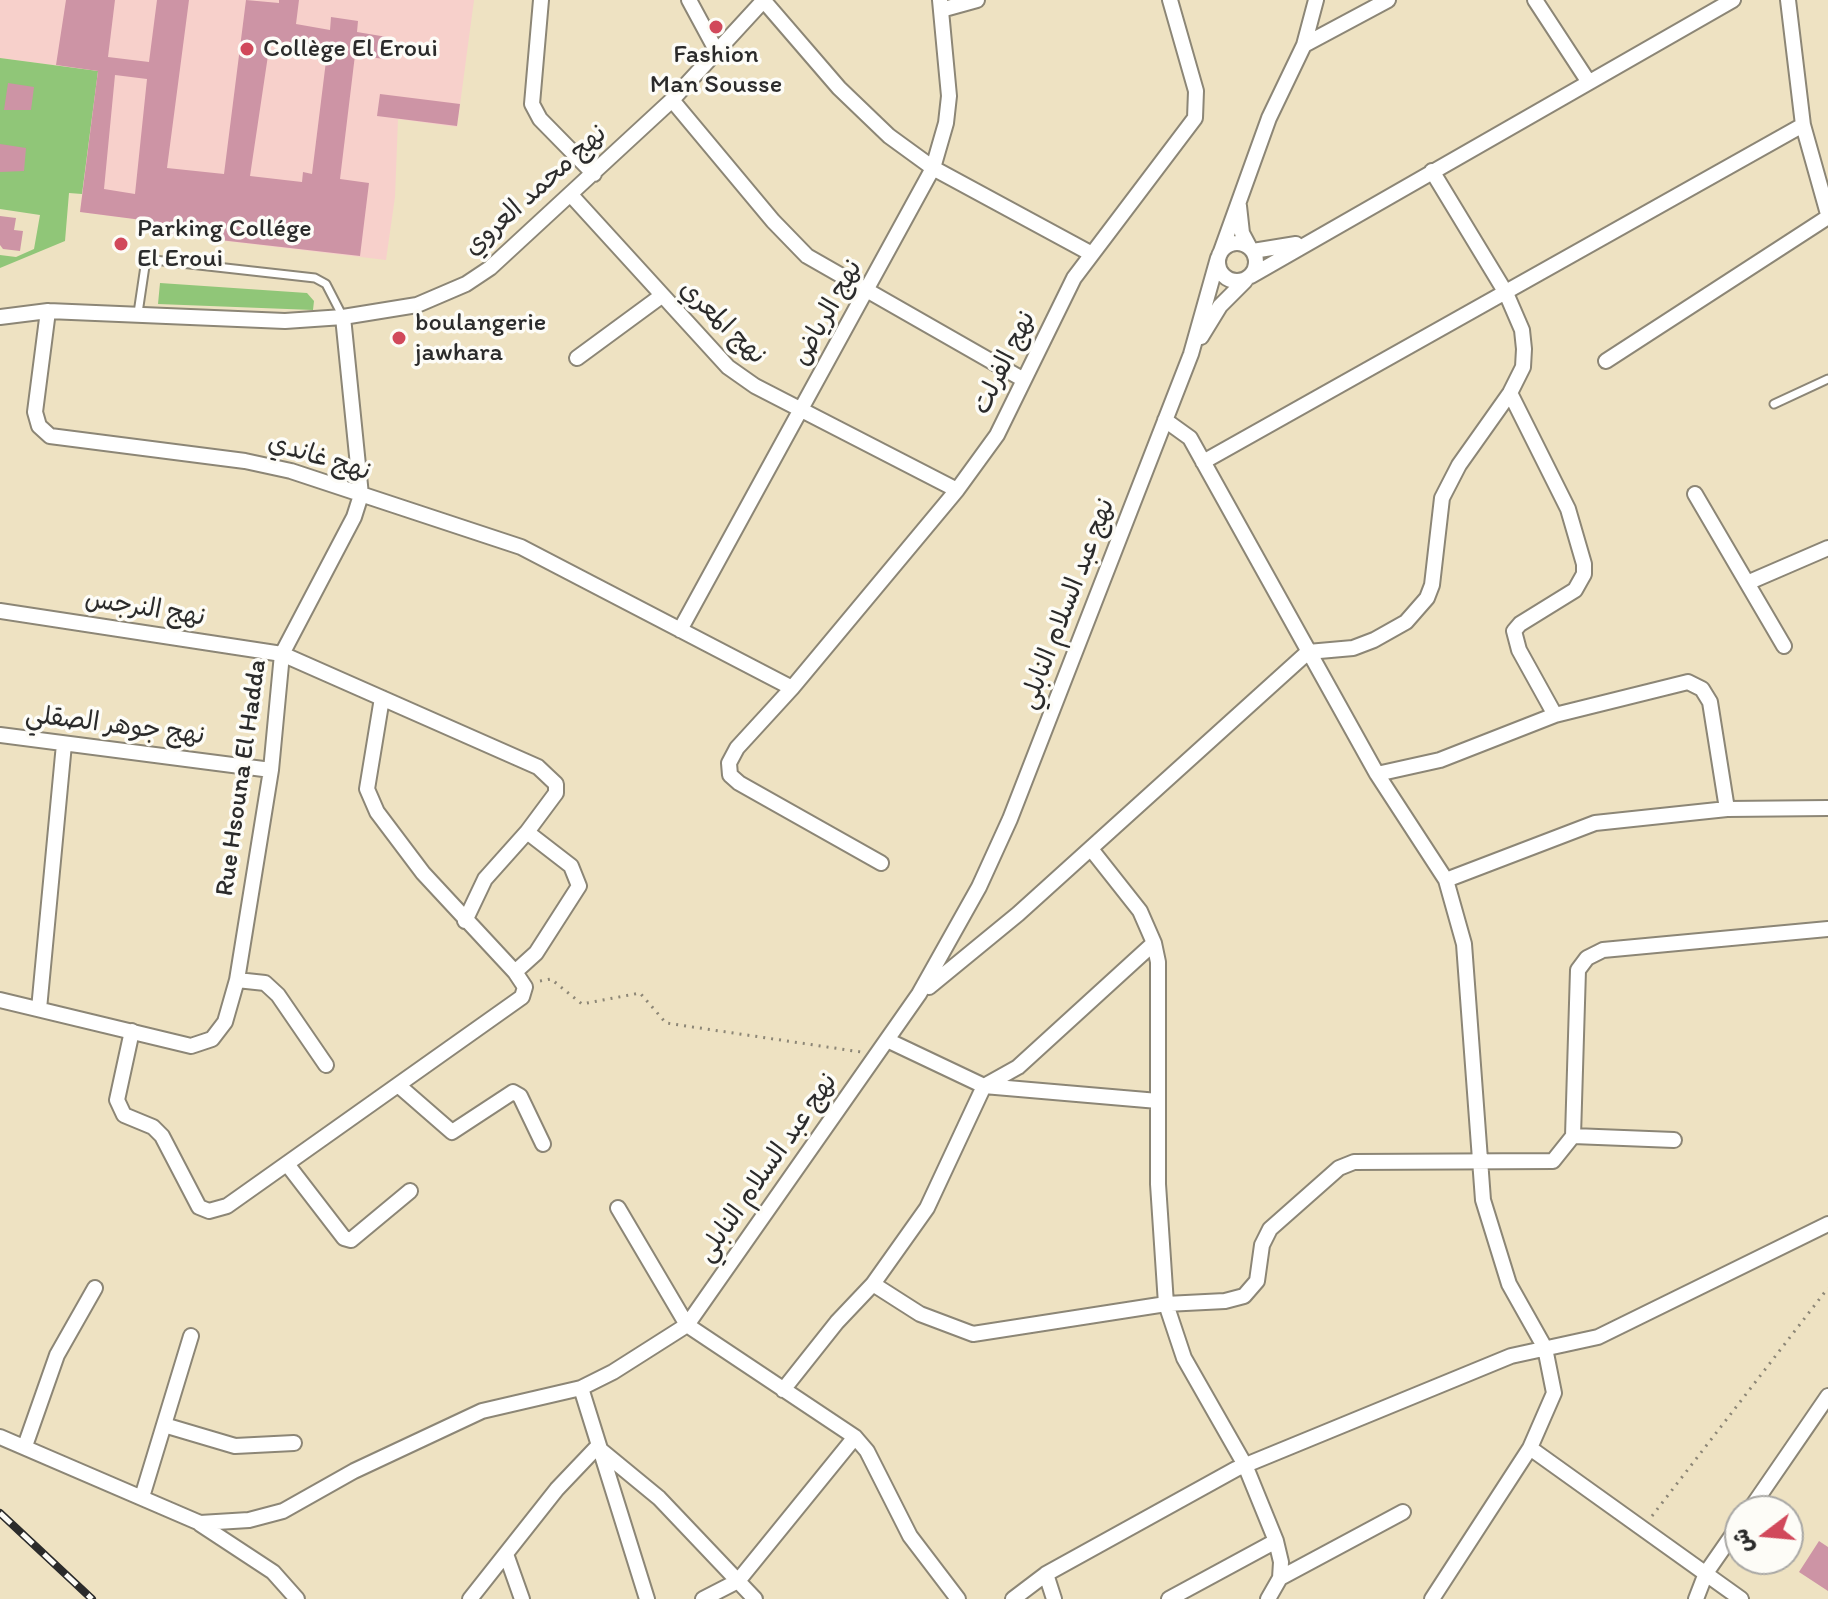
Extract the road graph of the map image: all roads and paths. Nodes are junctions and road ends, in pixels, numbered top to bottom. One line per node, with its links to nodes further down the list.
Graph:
1 (541, 0): 19 (street)
2 (689, 0): 13 (street)
3 (764, 0): 13 (street, نهج محمد العروي); 17 (street)
4 (977, 0): 11 (street)
5 (1170, 0): 25 (street, نهج الفرلت)
6 (1316, 0): 12 (street, نهج عبد السلام النابلي)
7 (1388, 0): 12 (street)
8 (1535, 0): 14 (street)
9 (1733, 0): 14 (street, نهج عبد السلام النابلي)
10 (1788, 0): 16 (street)
11 (940, 5): 17 (street, نهج الرياض)
12 (1304, 45): 21 (street, نهج عبد السلام النابلي)
13 (716, 50): 15 (street, نهج محمد العروي)
14 (1588, 81): 18 (street, نهج عبد السلام النابلي)
15 (672, 100): 19 (street, نهج محمد العروي); 29 (street)
16 (1803, 125): 22 (street); 28 (street)
17 (933, 168): 25 (street); 29 (street, نهج الرياض)
18 (1432, 171): 23 (street, نهج عبد السلام النابلي); 28 (street)
19 (594, 174): 20 (street, نهج محمد العروي)
20 (571, 195): 30 (street, نهج المعري); 33 (street, نهج محمد العروي)
21 (1239, 197): 24 (street, نهج عبد السلام النابلي); 26 (street, نهج عبد السلام النابلي)
22 (1828, 216): 37 (street)
23 (1312, 240): 24 (street); 27 (street, نهج عبد السلام النابلي)
24 (1251, 249): 26 (street); 27 (street)
25 (1090, 253): 39 (street, نهج الفرلت)
26 (1219, 256): 27 (street); 35 (street, نهج عبد السلام النابلي)
27 (1249, 278): 35 (street, نهج عبد السلام النابلي)
28 (1506, 293): 40 (street); 44 (street)
29 (867, 294): 39 (street); 42 (street, نهج الرياض)
30 (660, 297): 36 (street); 42 (street, نهج المعري)
31 (48, 311): 32 (street, نهج محمد العروي); 34 (street, نهج محمد العروي); 47 (street, نهج غاندي)
32 (138, 313): 33 (street, نهج محمد العروي); 33 (lane)
33 (343, 317): 47 (street, Rue Hsouna El Hadda)
34 (0, 320)
35 (1191, 354): 43 (street, نهج عبد السلام النابلي)
36 (577, 358)
37 (1606, 361)
38 (1828, 379): 41 (lane)
39 (1024, 380): 45 (street, نهج الفرلت)
40 (1510, 393): 53 (street); 57 (street)
41 (1774, 404)
42 (802, 409): 45 (street, نهج المعري); 51 (street, نهج الرياض)
43 (1165, 420): 44 (street); 74 (street, نهج عبد السلام النابلي)
44 (1203, 462): 53 (street)
45 (957, 490): 55 (street, نهج الفرلت)
46 (1695, 494): 49 (street)
47 (361, 495): 51 (street, نهج غاندي); 54 (street, Rue Hsouna El Hadda)
48 (1828, 548): 49 (street)
49 (1747, 583): 52 (street)
50 (0, 611): 54 (street, نهج النرجس)
51 (680, 630): 55 (street, نهج غاندي)
52 (1784, 646)
53 (1308, 652): 61 (street); 65 (street)
54 (282, 654): 56 (street, نهج النرجس); 60 (street, Rue Hsouna El Hadda)
55 (792, 688): 66 (street, نهج الفرلت)
56 (382, 698): 64 (street, نهج النرجس); 68 (street)
57 (1555, 715): 61 (street); 63 (street)
58 (0, 735): 59 (street, نهج جوهر الصقلي)
59 (64, 744): 60 (street, نهج جوهر الصقلي); 76 (street)
60 (271, 770): 72 (street, Rue Hsouna El Hadda)
61 (1377, 774): 67 (street)
62 (1828, 808): 63 (street)
63 (1727, 809): 67 (street)
64 (527, 832): 68 (street); 71 (street)
65 (1091, 849): 70 (street); 74 (street)
66 (881, 863)
67 (1446, 880): 87 (street)
68 (465, 921): 71 (street)
69 (1828, 929): 84 (street)
70 (1154, 943): 82 (street); 83 (street)
71 (515, 972): 73 (street)
72 (237, 980): 77 (street, Rue Hsouna El Hadda); 80 (street)
73 (525, 987): 79 (path); 81 (street)
74 (919, 994): 78 (street, نهج عبد السلام النابلي)
75 (0, 1000): 76 (street, Rue Hsouna El Hadda)
76 (39, 1009): 77 (street, Rue Hsouna El Hadda)
77 (132, 1031): 88 (street)
78 (887, 1040): 79 (street, نهج عبد السلام النابلي); 82 (street)
79 (877, 1055): 96 (street, نهج عبد السلام النابلي)
80 (326, 1065)
81 (398, 1085): 86 (street); 88 (street)
82 (984, 1086): 83 (street); 92 (street)
83 (1158, 1101): 95 (street)
84 (1573, 1136): 85 (street); 87 (street)
85 (1674, 1140)
86 (543, 1144)
87 (1480, 1160): 95 (street); 98 (street)
88 (287, 1164): 89 (street)
89 (410, 1191)
90 (618, 1208): 96 (street)
91 (1825, 1230): 98 (street)
92 (873, 1284): 95 (street); 100 (street)
93 (95, 1288): 106 (street)
94 (1828, 1288): 114 (path)
95 (1166, 1304): 109 (street)
96 (687, 1325): 99 (street, نهج عبد السلام النابلي); 100 (street)
97 (191, 1336): 102 (street)
98 (1545, 1348): 108 (street); 109 (street)
99 (581, 1388): 107 (street); 113 (street, نهج عبد السلام النابلي)
100 (783, 1390): 104 (street)
101 (1828, 1396): 110 (street)
102 (164, 1425): 105 (street); 111 (street)
103 (0, 1437): 106 (street, نهج عبد السلام النابلي)
104 (855, 1437): 121 (street); 128 (street)
105 (294, 1443)
106 (25, 1446): 111 (street, نهج عبد السلام النابلي)
107 (597, 1447): 117 (street); 121 (street); 125 (street)
108 (1530, 1448): 114 (street); 133 (street)
109 (1245, 1465): 115 (street); 119 (street)
110 (1760, 1495)
111 (142, 1497): 113 (street, نهج عبد السلام النابلي)
112 (1403, 1512): 120 (street)
113 (200, 1523): 122 (street)
114 (1643, 1529): 118 (street)
115 (1276, 1541): 120 (street); 131 (street)
116 (1724, 1547): 118 (street)
117 (506, 1554): 123 (street); 124 (street)
118 (1706, 1573): 134 (street); 135 (street)
119 (1046, 1574): 129 (street); 130 (street)
120 (1280, 1578): 132 (street)
121 (738, 1581): 126 (street); 127 (street)
122 (297, 1599)
123 (470, 1599)
124 (522, 1599)
125 (647, 1599)
126 (703, 1599)
127 (755, 1599)
128 (958, 1599)
129 (1013, 1599)
130 (1054, 1599)
131 (1169, 1599)
132 (1268, 1599)
133 (1432, 1599)
134 (1696, 1599)
135 (1741, 1599)

